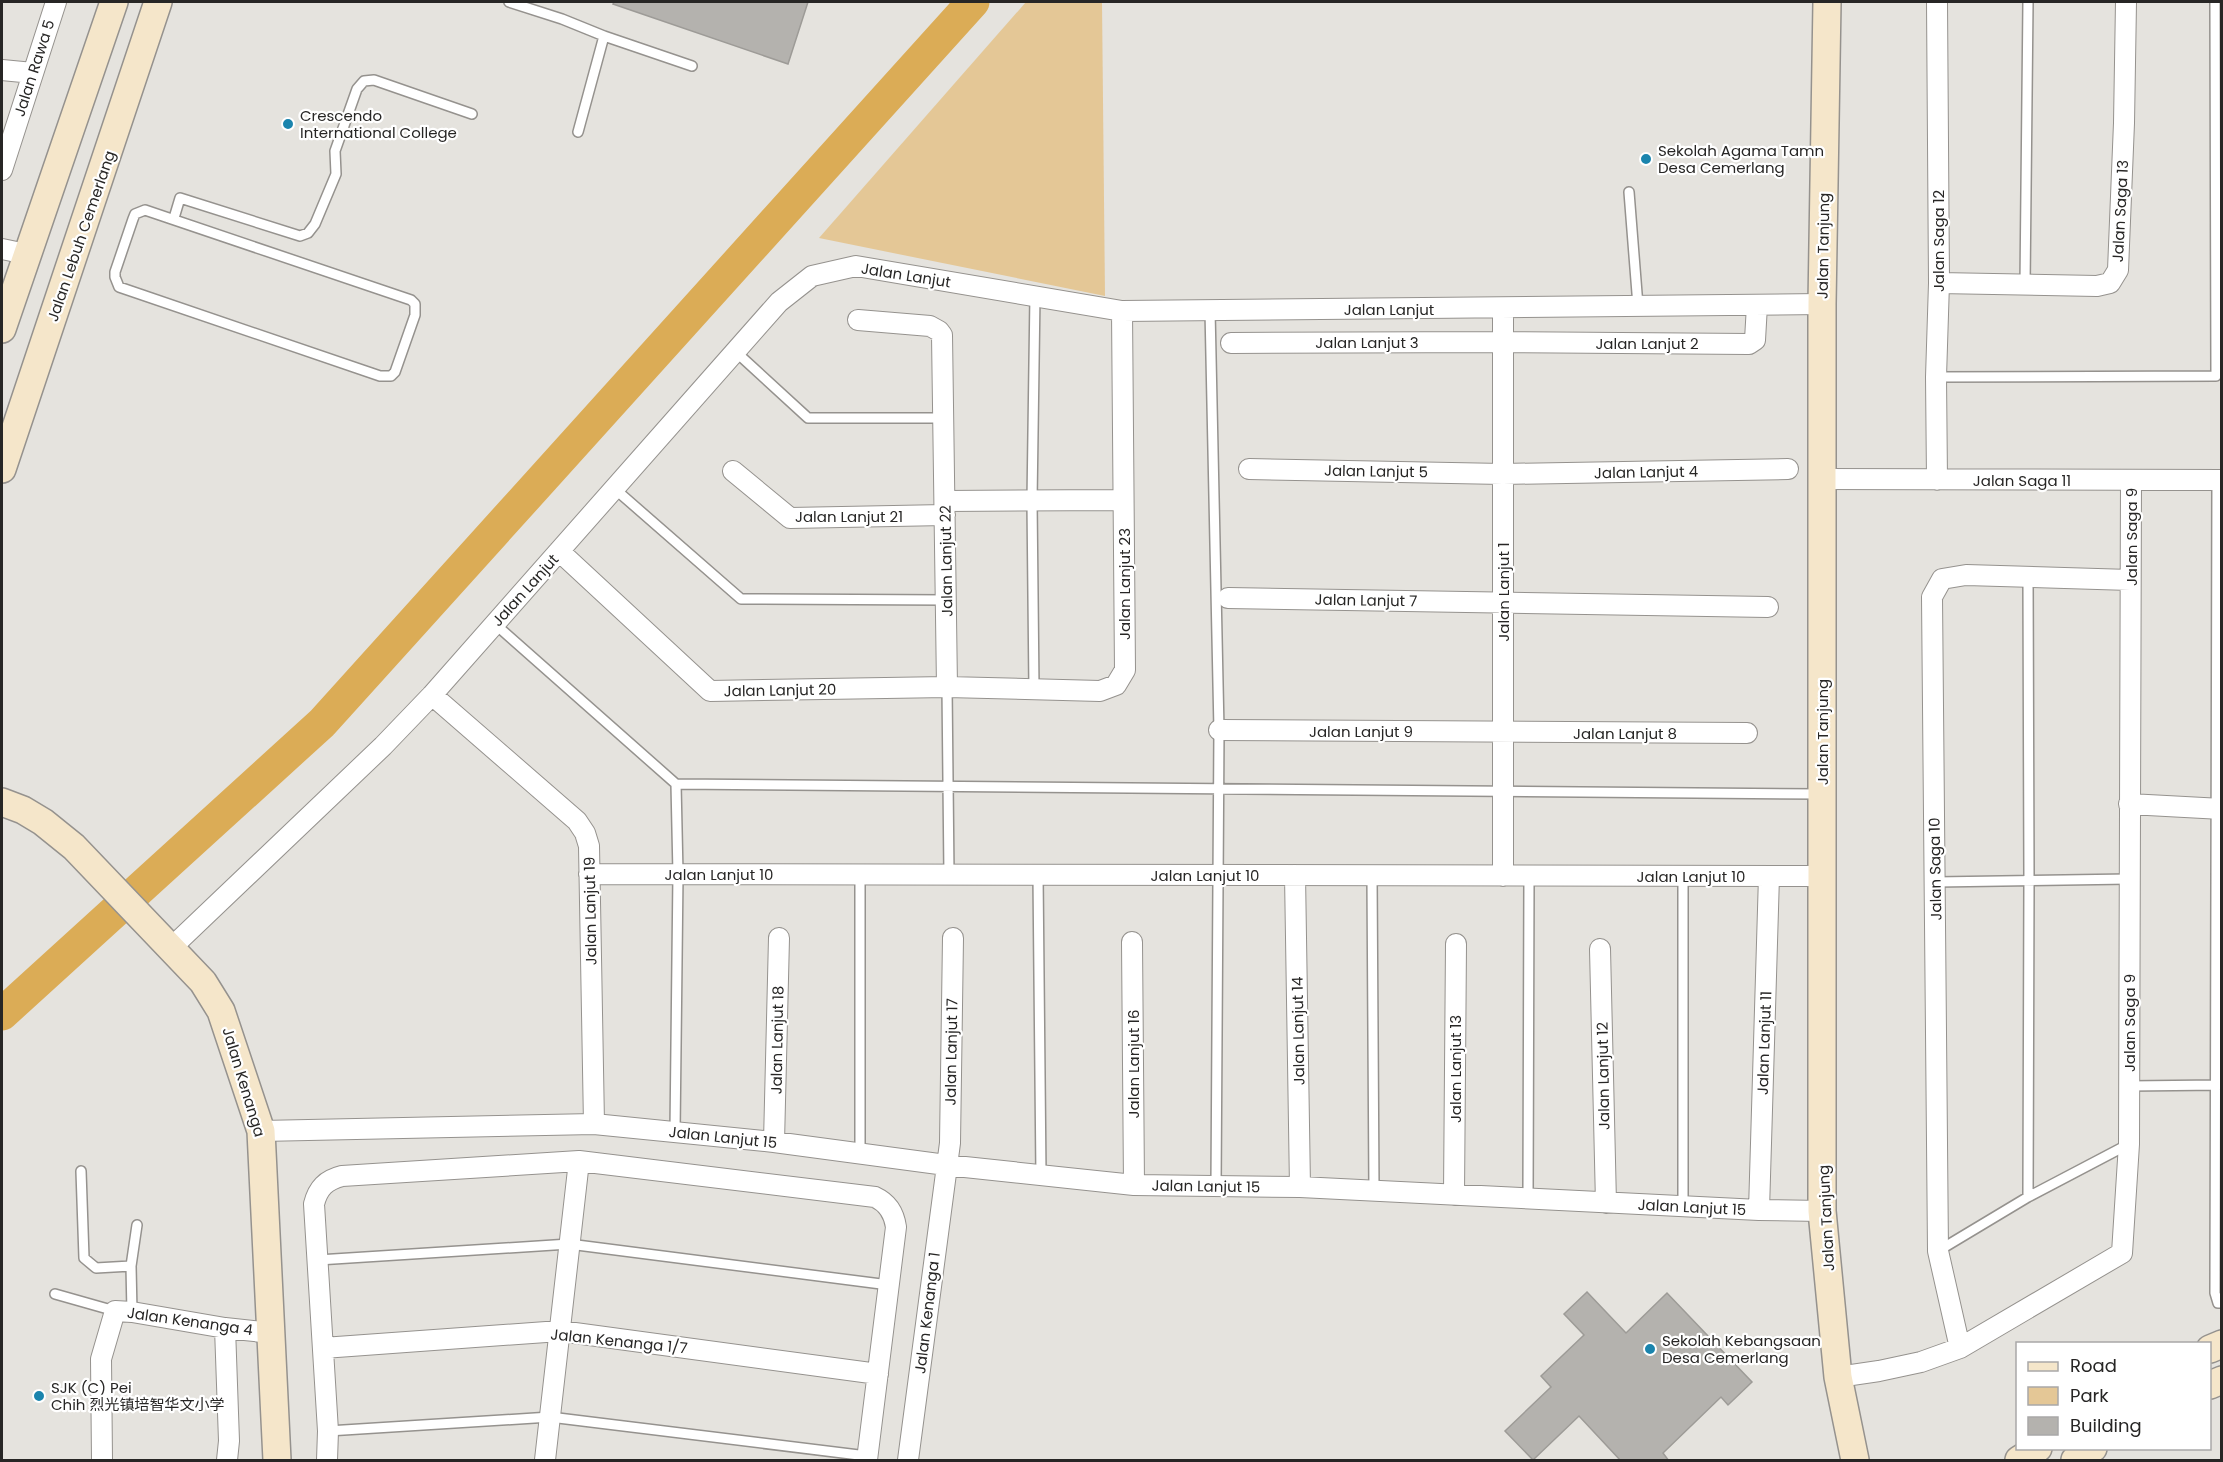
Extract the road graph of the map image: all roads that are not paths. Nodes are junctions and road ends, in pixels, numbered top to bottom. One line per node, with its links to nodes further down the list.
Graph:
1 (56, 2): 13 (street, Jalan Rawa 5)
2 (114, 2): 19 (street)
3 (158, 2): 36 (street, Jalan Lebuh Cemerlang)
4 (509, 2): 10 (lane)
5 (1827, 2): 23 (street, Jalan Tanjung)
6 (1937, 2): 20 (street, Jalan Saga 12)
7 (2028, 2): 21 (lane)
8 (2126, 2): 21 (street, Jalan Saga 13)
9 (2215, 2): 34 (lane)
10 (604, 36): 11 (lane); 15 (lane)
11 (692, 66)
12 (2, 70): 13 (street)
13 (33, 73): 16 (street, Jalan Rawa 5)
14 (472, 114): 18 (lane)
15 (578, 132)
16 (3, 162)
17 (1629, 192): 25 (lane)
18 (174, 218): 18 (lane)
19 (14, 251): 30 (street)
20 (1939, 283): 21 (street, Jalan Saga 13); 34 (street, Jalan Saga 12)
21 (2025, 285)
22 (1035, 296): 27 (street, Jalan Lanjut); 33 (street, Jalan Lanjut); 47 (lane)
23 (1822, 304): 24 (street, Jalan Lanjut); 41 (street, Jalan Tanjung)
24 (1757, 305): 25 (street, Jalan Lanjut); 31 (street, Jalan Lanjut 2)
25 (1638, 306): 26 (street, Jalan Lanjut)
26 (1503, 308): 28 (street, Jalan Lanjut); 31 (street, Jalan Lanjut 1)
27 (1122, 310): 28 (street, Jalan Lanjut); 46 (street, Jalan Lanjut 23)
28 (1210, 310): 61 (lane)
29 (858, 320): 35 (street, Jalan Lanjut 22)
30 (2, 329)
31 (1503, 342): 32 (street, Jalan Lanjut 3); 40 (street, Jalan Lanjut 1)
32 (1231, 343)
33 (736, 352): 35 (lane); 45 (street, Jalan Lanjut)
34 (1936, 377): 42 (street, Jalan Saga 12)
35 (944, 418): 48 (street, Jalan Lanjut 22)
36 (2, 469)
37 (1249, 469): 40 (street, Jalan Lanjut 5)
38 (1788, 469): 40 (street, Jalan Lanjut 4)
39 (732, 471): 48 (street, Jalan Lanjut 21)
40 (1503, 474): 54 (street, Jalan Lanjut 1)
41 (1823, 479): 42 (street, Jalan Saga 11); 68 (street, Jalan Tanjung)
42 (1937, 480): 43 (street, Jalan Saga 11)
43 (2131, 480): 44 (street, Jalan Saga 11); 51 (street, Jalan Saga 9)
44 (2219, 480): 60 (lane)
45 (615, 489): 49 (street, Jalan Lanjut); 53 (lane)
46 (1124, 500): 47 (street, Jalan Lanjut 21); 58 (street, Jalan Lanjut 23)
47 (1032, 501): 48 (street, Jalan Lanjut 21); 58 (lane)
48 (945, 508): 53 (street, Jalan Lanjut 22)
49 (560, 551): 56 (street, Jalan Lanjut); 57 (street, Jalan Lanjut 20)
50 (2028, 577): 51 (street, Jalan Saga 10); 86 (lane); 87 (street, Jalan Saga 10)
51 (2130, 580): 70 (street, Jalan Saga 9)
52 (1228, 598): 54 (street, Jalan Lanjut 7)
53 (946, 600): 57 (street, Jalan Lanjut 22)
54 (1503, 602): 55 (street); 62 (street, Jalan Lanjut 1)
55 (1768, 607)
56 (495, 624): 59 (street, Jalan Lanjut); 64 (lane)
57 (947, 687): 58 (street, Jalan Lanjut 23); 65 (lane, Jalan Lanjut 22)
58 (1034, 689)
59 (432, 695): 72 (street, Jalan Lanjut 19); 92 (street, Jalan Lanjut)
60 (2219, 702): 71 (lane)
61 (1219, 730): 62 (street, Jalan Lanjut 9); 66 (lane)
62 (1503, 732): 63 (street, Jalan Lanjut 8); 67 (street, Jalan Lanjut 1)
63 (1747, 733)
64 (676, 784): 65 (lane); 73 (lane)
65 (948, 786): 66 (lane); 75 (lane, Jalan Lanjut 22)
66 (1218, 788): 67 (lane); 77 (lane)
67 (1503, 791): 68 (lane); 80 (street, Jalan Lanjut 1)
68 (1821, 794): 84 (street, Jalan Tanjung)
69 (2, 802): 92 (street, Jalan Kenanga)
70 (2129, 804): 71 (street); 85 (street, Jalan Saga 9)
71 (2219, 808): 94 (lane)
72 (589, 874): 73 (street, Jalan Lanjut 10); 96 (street, Jalan Lanjut 19)
73 (678, 874): 74 (street, Jalan Lanjut 10); 98 (lane)
74 (860, 875): 75 (street, Jalan Lanjut 10); 101 (lane)
75 (949, 875): 76 (street, Jalan Lanjut 10)
76 (1038, 875): 77 (street, Jalan Lanjut 10); 105 (lane)
77 (1217, 875): 78 (street, Jalan Lanjut 10); 107 (lane)
78 (1295, 875): 79 (street, Jalan Lanjut 10); 108 (street, Jalan Lanjut 14)
79 (1372, 876): 80 (street, Jalan Lanjut 10); 109 (lane)
80 (1503, 876): 81 (street, Jalan Lanjut 10)
81 (1529, 876): 82 (street, Jalan Lanjut 10); 112 (lane)
82 (1683, 876): 83 (street, Jalan Lanjut 10); 114 (lane)
83 (1769, 876): 84 (street, Jalan Lanjut 10); 115 (street, Jalan Lanjut 11)
84 (1822, 876): 116 (street, Jalan Tanjung)
85 (2129, 879): 86 (lane); 95 (street, Jalan Saga 9)
86 (2030, 880): 87 (lane); 111 (lane)
87 (1936, 882): 119 (street, Jalan Saga 10)
88 (779, 938): 99 (street, Jalan Lanjut 18)
89 (953, 938): 103 (street, Jalan Lanjut 17)
90 (1132, 942): 106 (street, Jalan Lanjut 16)
91 (1456, 944): 110 (street, Jalan Lanjut 13)
92 (170, 949): 97 (street, Jalan Kenanga)
93 (1600, 949): 113 (street, Jalan Lanjut 12)
94 (2219, 1085): 95 (lane); 124 (lane)
95 (2129, 1086): 100 (street, Jalan Saga 9)
96 (594, 1124): 97 (street, Jalan Lanjut 15); 98 (street, Jalan Lanjut 15)
97 (261, 1131): 128 (street, Jalan Kenanga)
98 (675, 1132): 99 (street, Jalan Lanjut 15)
99 (774, 1142): 101 (street, Jalan Lanjut 15)
100 (2129, 1144): 111 (lane); 130 (street, Jalan Saga 9)
101 (860, 1154): 103 (street, Jalan Lanjut 15)
102 (579, 1161): 118 (street); 120 (street); 122 (street)
103 (946, 1165): 105 (street, Jalan Lanjut 15); 143 (street, Jalan Kenanga 1)
104 (81, 1171): 121 (lane)
105 (1041, 1176): 106 (street, Jalan Lanjut 15)
106 (1134, 1185): 107 (street, Jalan Lanjut 15)
107 (1216, 1186): 108 (street, Jalan Lanjut 15)
108 (1300, 1187): 109 (street, Jalan Lanjut 15)
109 (1374, 1191): 110 (street, Jalan Lanjut 15)
110 (1454, 1195): 112 (street, Jalan Lanjut 15)
111 (2028, 1197): 119 (lane)
112 (1528, 1199): 113 (street, Jalan Lanjut 15)
113 (1605, 1203): 114 (street, Jalan Lanjut 15)
114 (1683, 1207): 115 (street, Jalan Lanjut 15)
115 (1759, 1210): 116 (street, Jalan Lanjut 15)
116 (1822, 1211): 132 (street, Jalan Tanjung)
117 (137, 1225): 121 (lane)
118 (569, 1244): 120 (lane); 122 (lane); 127 (street)
119 (1938, 1251): 130 (street, Jalan Saga 10)
120 (318, 1260): 129 (street)
121 (131, 1266): 125 (lane)
122 (889, 1285): 131 (street)
123 (55, 1294): 125 (lane)
124 (2222, 1303)
125 (123, 1311): 126 (street, Jalan Kenanga 4); 138 (street, Jalan Kenanga 4)
126 (225, 1328): 128 (street, Jalan Kenanga 4); 139 (street)
127 (560, 1331): 129 (street, Jalan Kenanga 1/7); 131 (street, Jalan Kenanga 1/7); 133 (street)
128 (272, 1333): 140 (street, Jalan Kenanga)
129 (323, 1348): 134 (street)
130 (1960, 1348): 132 (street, Jalan Saga 9)
131 (878, 1374): 137 (street)
132 (1838, 1377): 144 (street, Jalan Tanjung)
133 (550, 1417): 134 (lane); 137 (lane); 142 (street)
134 (328, 1431): 141 (street)
135 (2036, 1450): 145 (street)
136 (2091, 1450): 146 (street)
137 (867, 1458)
138 (102, 1461)
139 (227, 1461)
140 (277, 1461)
141 (327, 1461)
142 (545, 1461)
143 (908, 1461)
144 (1855, 1461)
145 (2019, 1461)
146 (2074, 1461)

